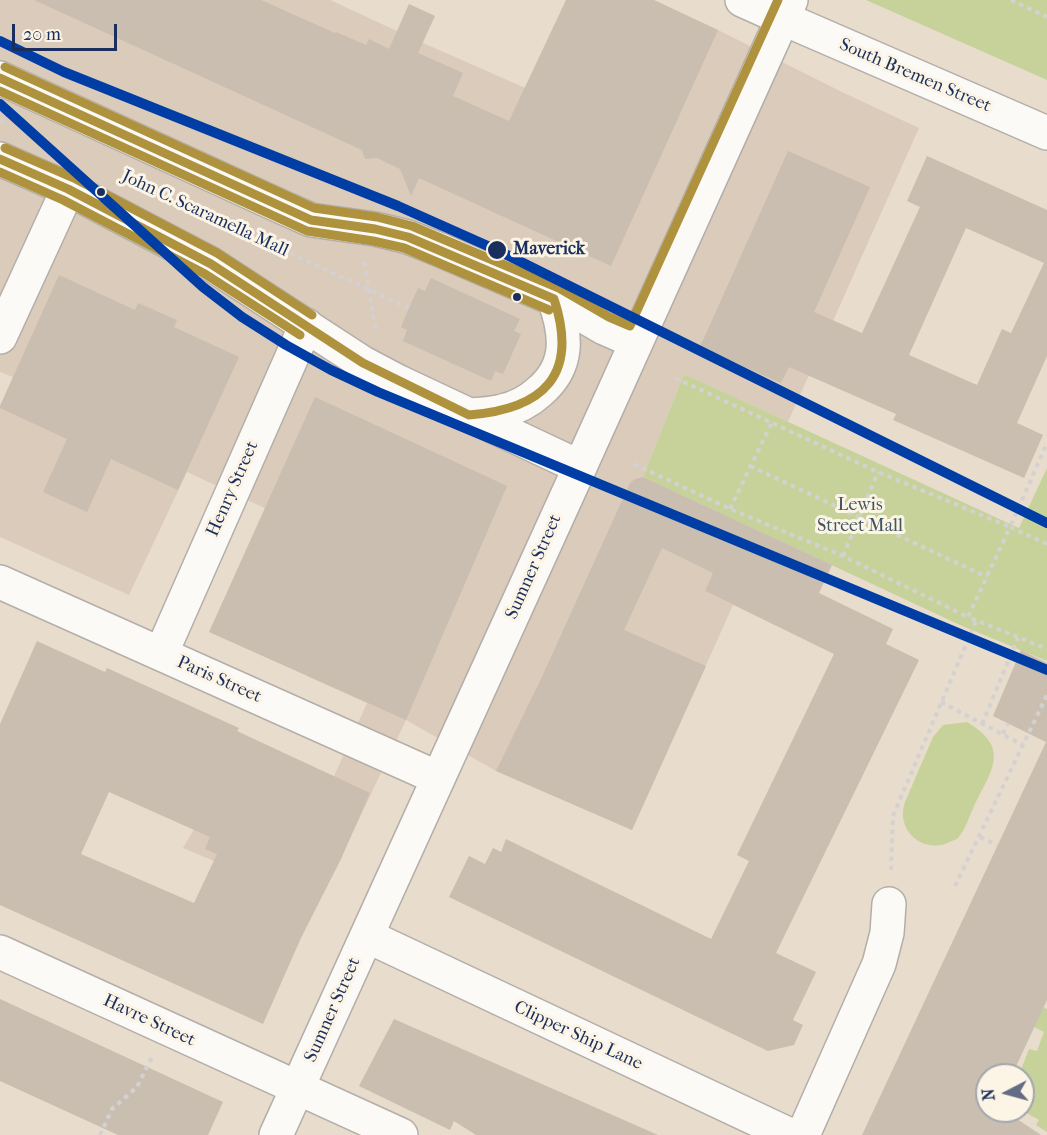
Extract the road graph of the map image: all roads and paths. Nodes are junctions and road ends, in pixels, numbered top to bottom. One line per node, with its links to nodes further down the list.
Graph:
1 (742, 0): 3 (street, South Bremen Street)
2 (1011, 0): 4 (path)
3 (787, 9): 8 (street, South Bremen Street); 19 (street, Sumner Street)
4 (1047, 16)
5 (0, 78): 14 (street)
6 (0, 120): 7 (path)
7 (11, 125)
8 (1047, 133)
9 (0, 159): 11 (street)
10 (140, 185): 13 (path, John C. Scaramella Mall)
11 (68, 189): 16 (street); 18 (street)
12 (364, 260): 13 (path)
13 (369, 289): 15 (path, John C. Scaramella Mall); 17 (path)
14 (554, 299): 19 (street); 21 (street)
15 (409, 308)
16 (306, 325): 21 (street); 39 (street, Henry Street)
17 (376, 332)
18 (0, 337)
19 (636, 342): 25 (street, Sumner Street)
20 (675, 378): 22 (path)
21 (469, 415): 25 (street)
22 (772, 422): 26 (path); 27 (path)
23 (1047, 443): 30 (path)
24 (634, 464): 28 (path)
25 (579, 466): 48 (street, Sumner Street)
26 (750, 466): 28 (path); 29 (path)
27 (878, 472): 29 (path); 30 (path)
28 (730, 509): 32 (path)
29 (860, 517): 32 (path); 33 (path)
30 (1010, 527): 31 (path); 33 (path)
31 (1047, 543)
32 (843, 556): 35 (path)
33 (987, 577): 35 (path)
34 (0, 582): 39 (street, Paris Street)
35 (968, 617): 36 (path)
36 (976, 621): 37 (path); 43 (path)
37 (1018, 638): 38 (path); 41 (path)
38 (1047, 649)
39 (161, 654): 48 (street, Paris Street)
40 (1047, 695): 47 (path)
41 (993, 696): 42 (path); 44 (path)
42 (1000, 700)
43 (941, 702): 44 (path); 52 (path)
44 (982, 724): 46 (path)
45 (1008, 724): 46 (path)
46 (1004, 734): 47 (path)
47 (1023, 745): 49 (path)
48 (438, 778): 53 (street, Sumner Street)
49 (980, 837): 50 (path); 51 (path)
50 (998, 845)
51 (955, 886)
52 (889, 904): 61 (street)
53 (366, 936): 56 (street, Sumner Street); 60 (street, Clipper Ship Lane)
54 (0, 952): 56 (street, Havre Street)
55 (153, 1055): 57 (path)
56 (297, 1089): 58 (street, Sumner Street); 59 (street, Havre Street)
57 (100, 1135)
58 (276, 1135)
59 (401, 1135)
60 (790, 1135)
61 (803, 1135)

